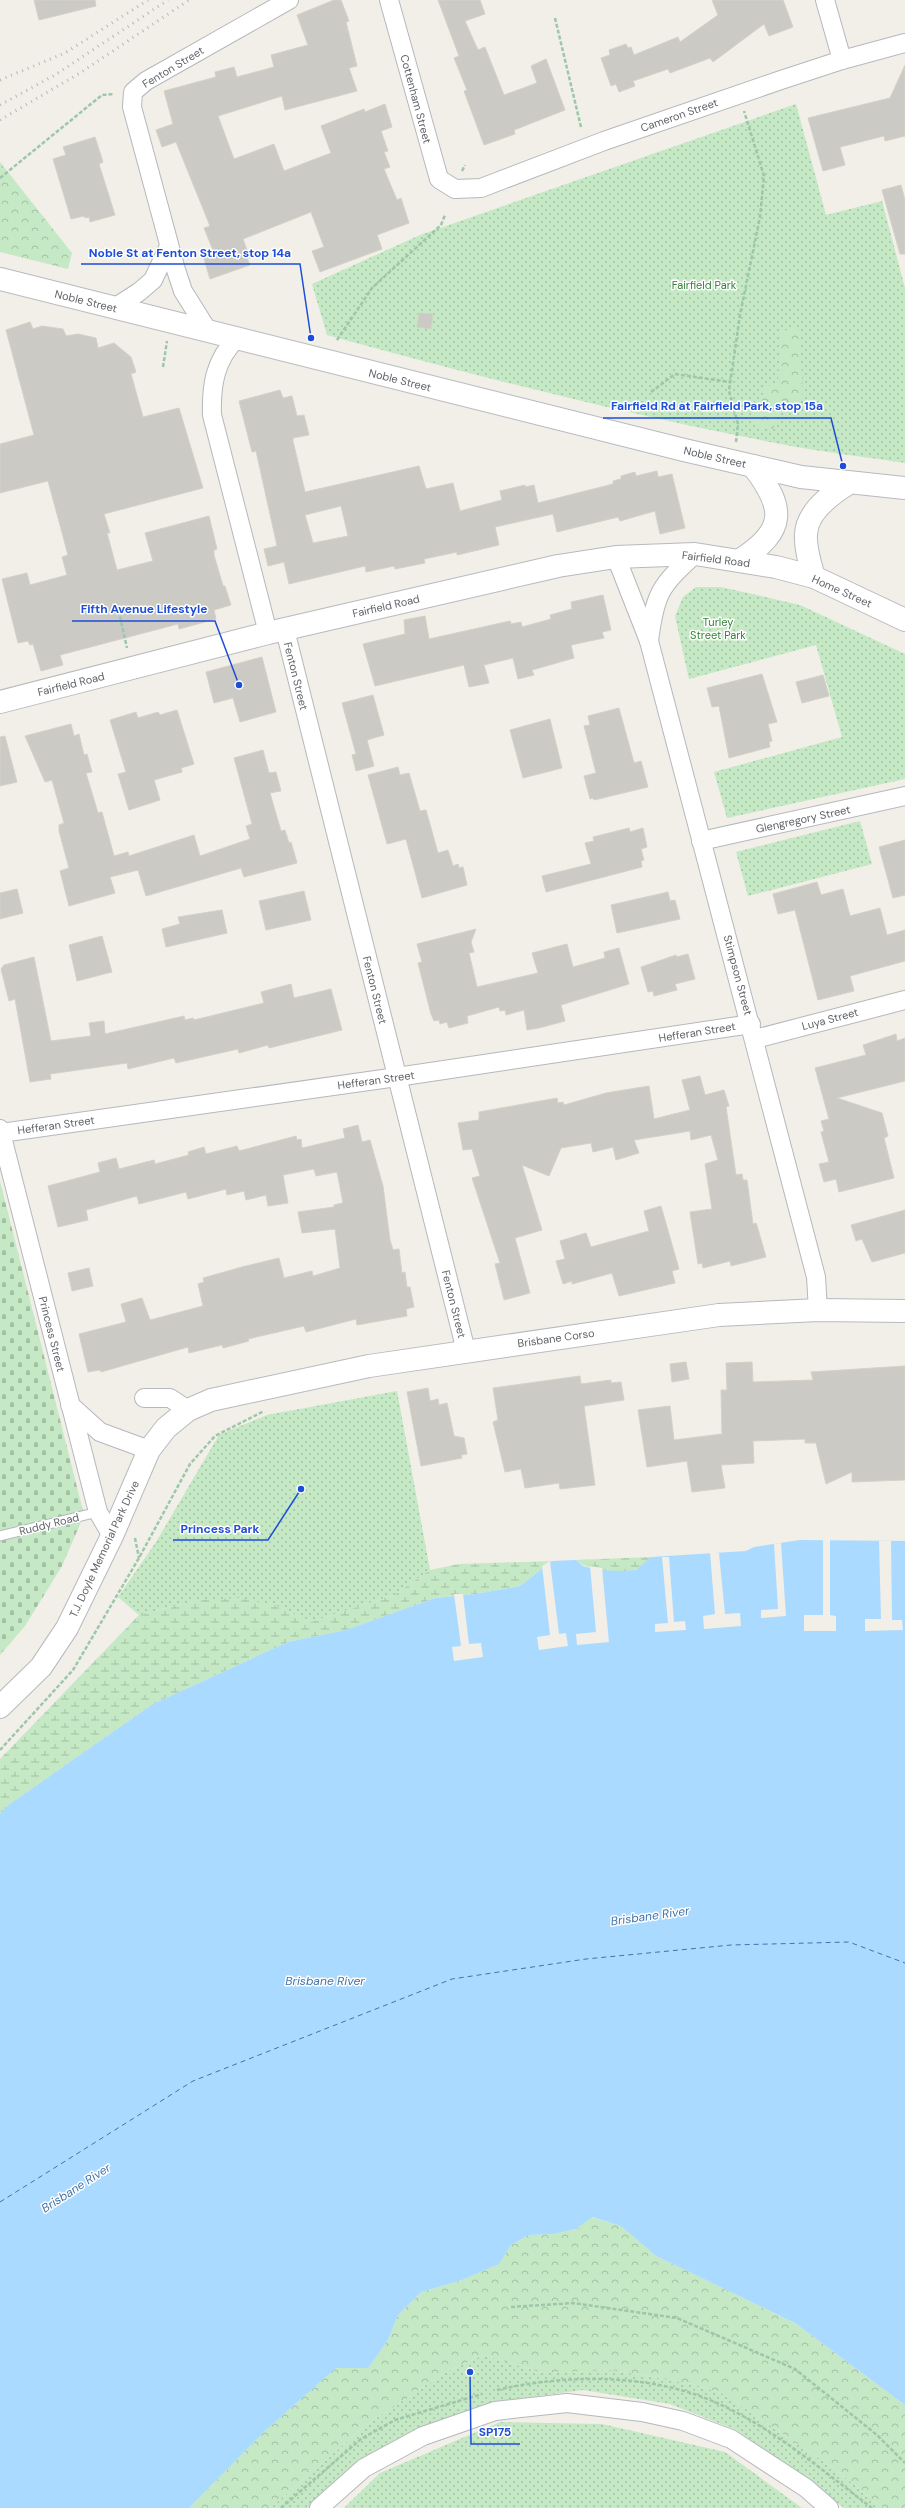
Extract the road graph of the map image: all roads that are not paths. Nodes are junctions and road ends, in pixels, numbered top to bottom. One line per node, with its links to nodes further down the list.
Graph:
1 (289, 0): 7 (street, Fenton Street)
2 (389, 0): 6 (street, Cottenham Street)
3 (825, 0): 5 (street)
4 (905, 43): 5 (street, Cameron Street)
5 (842, 60): 6 (street, Cameron Street)
6 (455, 189)
7 (169, 246): 9 (street); 10 (street, Fenton Street)
8 (0, 279): 9 (main road, Noble Street)
9 (114, 308): 10 (main road, Noble Street)
10 (208, 331): 11 (main road, Noble Street)
11 (237, 338): 12 (main road, Noble Street); 21 (street, Fenton Street)
12 (753, 466): 13 (main road, Noble Street); 17 (main road)
13 (849, 483): 14 (main road); 19 (main road)
14 (905, 488)
15 (695, 554): 16 (main road, Fairfield Road); 17 (main road, Fairfield Road); 22 (street, Stimpson Street)
16 (616, 556): 21 (main road, Fairfield Road); 22 (street, Stimpson Street)
17 (740, 560): 18 (main road, Fairfield Road)
18 (776, 567): 19 (main road, Home Street)
19 (814, 577): 20 (main road, Home Street)
20 (905, 620)
21 (276, 631): 23 (main road, Fairfield Road); 28 (street, Fenton Street)
22 (649, 642): 25 (street, Stimpson Street)
23 (0, 702)
24 (905, 796): 25 (street, Glengregory Street)
25 (702, 841): 27 (street, Stimpson Street)
26 (905, 1000): 27 (street, Luya Street)
27 (753, 1031): 28 (street, Hefferan Street); 30 (street, Stimpson Street)
28 (397, 1077): 29 (street, Hefferan Street); 32 (street, Fenton Street)
29 (0, 1131): 35 (street, Princess Street)
30 (818, 1310): 31 (main road, Brisbane Corso); 32 (main road, Brisbane Corso)
31 (905, 1311)
32 (466, 1351): 34 (main road, Brisbane Corso)
33 (144, 1398): 36 (street)
34 (211, 1400): 36 (main road, T.J. Doyle Memorial Park Drive)
35 (70, 1405): 37 (street); 38 (street, Princess Street)
36 (188, 1410): 37 (main road, T.J. Doyle Memorial Park Drive)
37 (149, 1450): 40 (main road, T.J. Doyle Memorial Park Drive)
38 (98, 1512): 39 (lane, Ruddy Road); 40 (street, Princess Street)
39 (0, 1536)
40 (112, 1536): 41 (main road, T.J. Doyle Memorial Park Drive)
41 (0, 1706)
42 (320, 2508): 43 (street)
43 (829, 2508)

